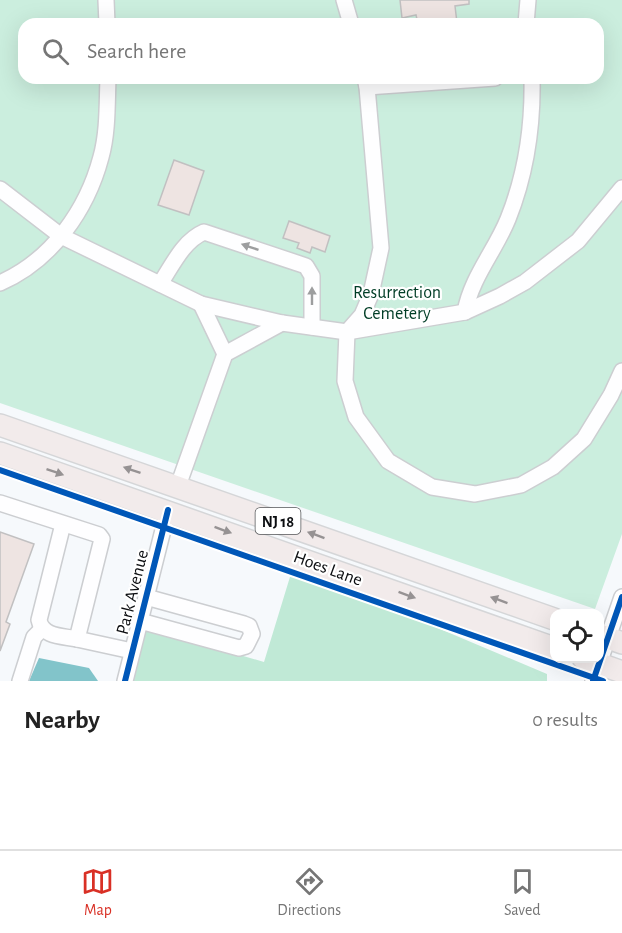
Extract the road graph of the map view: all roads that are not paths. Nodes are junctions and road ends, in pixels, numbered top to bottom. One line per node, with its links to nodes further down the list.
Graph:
1 (106, 0): 4 (street)
2 (344, 0): 5 (street)
3 (528, 0): 6 (street)
4 (107, 18)
5 (349, 18)
6 (526, 18)
7 (108, 84): 12 (street)
8 (366, 84): 19 (street)
9 (532, 84): 16 (street)
10 (622, 188): 16 (street)
11 (0, 189): 12 (street)
12 (61, 236): 13 (street); 14 (street)
13 (0, 283)
14 (160, 284): 15 (street); 18 (street, one-way to 14)
15 (201, 304): 17 (street); 20 (street)
16 (465, 312): 19 (street)
17 (282, 323): 18 (street); 20 (street)
18 (312, 327): 19 (street)
19 (347, 332): 21 (street)
20 (225, 354): 24 (street)
21 (622, 371)
22 (0, 425): 24 (highway, Hoes Lane / NJ 18, one-way to 22)
23 (0, 453): 26 (highway, Hoes Lane / NJ 18, one-way to 26)
24 (177, 486): 30 (highway, Hoes Lane / NJ 18, one-way to 24)
25 (0, 503): 27 (street)
26 (168, 510): 28 (street, Park Avenue); 35 (highway, Hoes Lane / NJ 18, one-way to 35)
27 (63, 524): 32 (street); 33 (street)
28 (146, 597): 31 (street, Park Avenue); 31 (street)
29 (622, 597): 34 (street)
30 (550, 617)
31 (140, 621): 36 (street, Park Avenue)
32 (42, 629): 33 (street); 39 (street)
33 (76, 639): 36 (street)
34 (610, 639): 37 (street)
35 (550, 646)
36 (132, 651): 40 (street, Park Avenue)
37 (592, 668): 38 (highway)
38 (622, 672)
39 (20, 681)
40 (125, 681)

